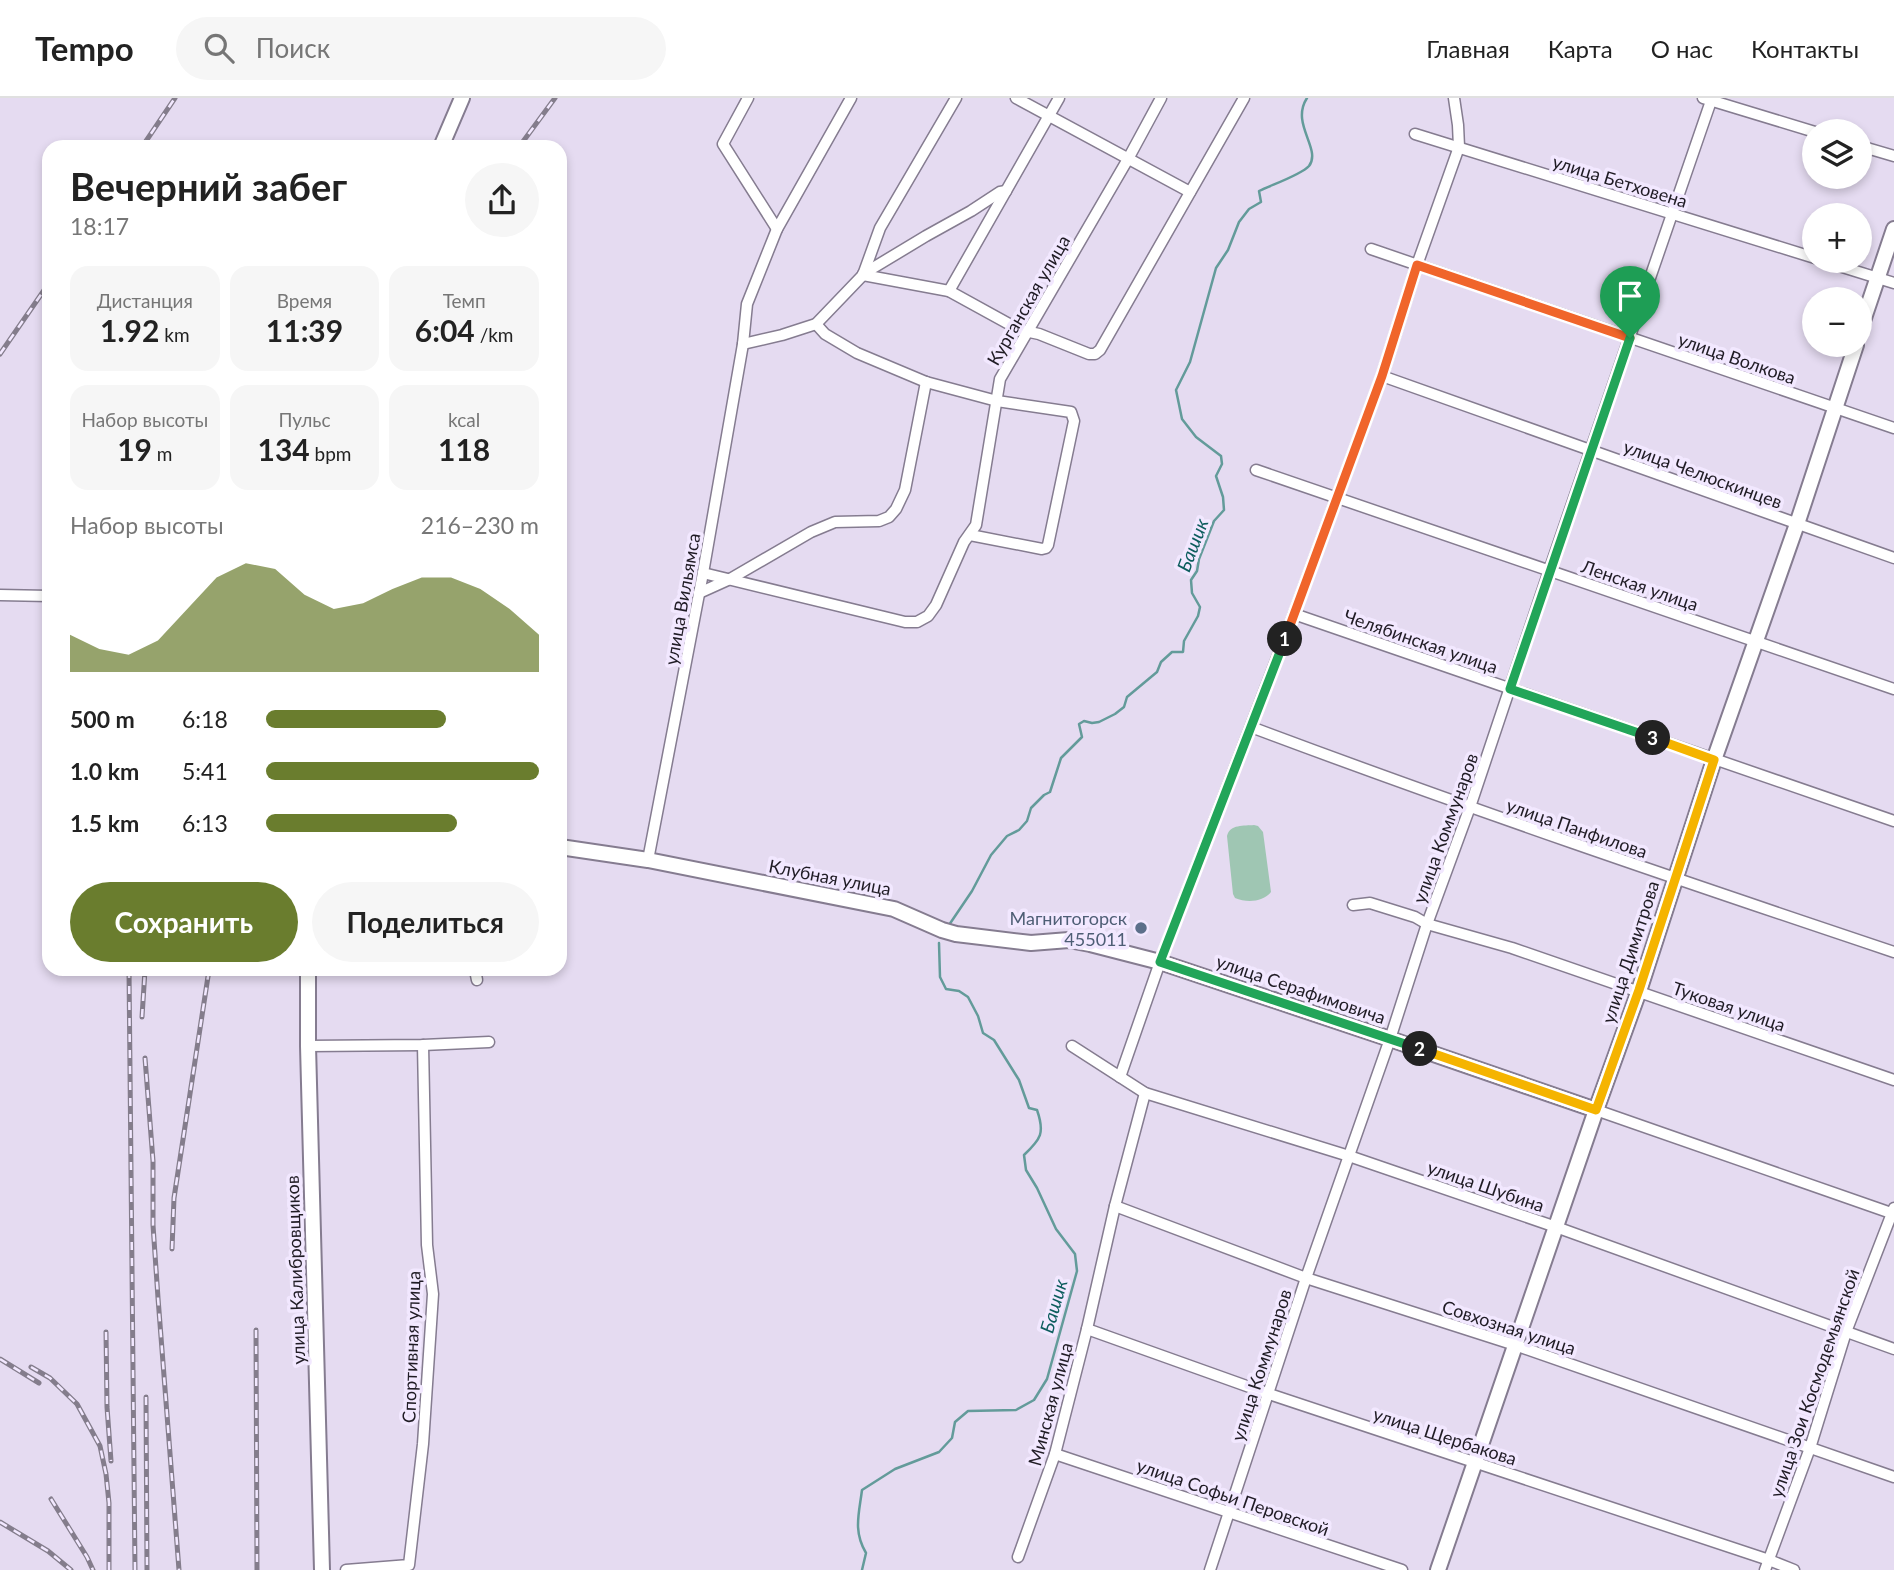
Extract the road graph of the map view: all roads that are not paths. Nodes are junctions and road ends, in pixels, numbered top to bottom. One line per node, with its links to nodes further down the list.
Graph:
1 (462, 98): 14 (street)
2 (748, 98): 22 (street)
3 (851, 98): 22 (street, улица Вильямса)
4 (956, 98): 28 (street)
5 (1016, 98): 11 (street)
6 (1059, 98): 11 (street)
7 (1161, 98): 18 (street, Курганская улица)
8 (1244, 98): 20 (street)
9 (1454, 98): 15 (street)
10 (1709, 99): 12 (street); 21 (street, улица Коммунаров)
11 (1048, 116): 18 (street); 19 (street)
12 (1802, 128)
13 (1415, 134): 15 (street, улица Бетховена)
14 (444, 140)
15 (1459, 147): 21 (street, улица Бетховена); 26 (street)
16 (1872, 150): 17 (street)
17 (1894, 156)
18 (1128, 159): 20 (street); 34 (street, Курганская улица)
19 (1006, 191): 28 (street); 31 (street)
20 (1190, 192): 34 (street)
21 (1672, 214): 25 (street, улица Бетховена); 35 (street, улица Коммунаров)
22 (777, 229): 36 (street, улица Вильямса)
23 (1894, 229): 29 (street)
24 (1371, 249): 26 (street, улица Волкова)
25 (1802, 254)
26 (1417, 265): 35 (street, улица Волкова); 38 (street)
27 (1861, 273): 29 (street)
28 (863, 275): 31 (street); 33 (street)
29 (1877, 278): 30 (street); 32 (street)
30 (1894, 283)
31 (949, 291): 34 (street)
32 (1872, 293)
33 (816, 324): 36 (street); 39 (street)
34 (1028, 332): 40 (street, Курганская улица)
35 (1630, 338): 41 (street, улица Волкова); 43 (street, улица Коммунаров)
36 (743, 344): 50 (street, улица Вильямса)
37 (1852, 357): 41 (street, улица Димитрова)
38 (1382, 376): 43 (street, улица Челюскинцев); 45 (street)
39 (926, 382): 40 (street); 51 (street)
40 (998, 401): 47 (street, Курганская улица); 47 (street)
41 (1835, 408): 42 (street, улица Волкова); 46 (street, улица Димитрова)
42 (1894, 428)
43 (1591, 451): 46 (street, улица Челюскинцев); 49 (street, улица Коммунаров)
44 (1256, 470): 45 (street, Ленская улица)
45 (1337, 497): 49 (street, Ленская улица); 55 (street)
46 (1797, 524): 48 (street, улица Челюскинцев); 56 (street, улица Димитрова)
47 (970, 535): 51 (street, Курганская улица)
48 (1894, 558)
49 (1549, 570): 56 (street, Ленская улица); 57 (street, улица Коммунаров)
50 (703, 573): 51 (street); 52 (street, улица Вильямса)
51 (730, 579): 52 (street)
52 (699, 593): 64 (street, улица Вильямса)
53 (0, 595): 54 (street)
54 (42, 596)
55 (1294, 614): 57 (street, Челябинская улица); 59 (street)
56 (1756, 640): 58 (street, Ленская улица); 60 (street, улица Димитрова)
57 (1510, 689): 60 (street, Челябинская улица); 61 (street, улица Коммунаров)
58 (1894, 689)
59 (1251, 727): 61 (street, улица Панфилова); 70 (street)
60 (1714, 760): 62 (street, Челябинская улица); 65 (street, улица Димитрова)
61 (1470, 807): 65 (street, улица Панфилова); 67 (street, улица Коммунаров)
62 (1894, 821)
63 (567, 848): 64 (street, Клубная улица)
64 (648, 860): 68 (street, Клубная улица)
65 (1675, 879): 69 (street, улица Панфилова); 72 (street, улица Димитрова)
66 (1353, 905): 67 (street, Туковая улица)
67 (1427, 924): 72 (street, Туковая улица); 73 (street, улица Коммунаров)
68 (1090, 944): 70 (street, улица Серафимовича)
69 (1894, 952)
70 (1160, 962): 73 (street, улица Серафимовича); 78 (street)
71 (308, 976): 76 (street, улица Калибровщиков)
72 (1639, 990): 79 (street, Туковая улица); 81 (street, улица Димитрова)
73 (1390, 1039): 81 (street, улица Серафимовича); 82 (street, улица Коммунаров)
74 (489, 1042): 75 (street)
75 (423, 1045): 76 (street); 100 (street, Спортивная улица)
76 (308, 1046): 99 (street, улица Калибровщиков)
77 (1072, 1046): 78 (street, улица Шубина)
78 (1120, 1077): 80 (street, улица Шубина)
79 (1894, 1080)
80 (1145, 1093): 82 (street, улица Шубина); 83 (street, Минская улица)
81 (1596, 1110): 84 (street, улица Серафимовича); 85 (street, улица Димитрова)
82 (1349, 1156): 85 (street, улица Шубина); 86 (street, улица Коммунаров)
83 (1115, 1206): 86 (street, Совхозная улица); 87 (street, Минская улица)
84 (1893, 1212): 88 (street, улица Зои Космодемьянской)
85 (1556, 1227): 88 (street, улица Шубина); 89 (street, улица Димитрова)
86 (1307, 1278): 89 (street, Совхозная улица); 91 (street, улица Коммунаров)
87 (1087, 1329): 91 (street, улица Щербакова); 93 (street, Минская улица)
88 (1846, 1332): 90 (street, улица Шубина); 92 (street, улица Зои Космодемьянской)
89 (1515, 1345): 92 (street, Совхозная улица); 94 (street, улица Димитрова)
90 (1894, 1349)
91 (1269, 1394): 94 (street, улица Щербакова); 96 (street, улица Коммунаров)
92 (1810, 1448): 95 (street, Совхозная улица); 98 (street, улица Зои Космодемьянской)
93 (1055, 1454): 96 (street, улица Софьи Перовской); 97 (street, Минская улица)
94 (1474, 1463): 98 (street, улица Щербакова); 103 (street, улица Димитрова)
95 (1894, 1477)
96 (1229, 1511): 101 (street, улица Коммунаров); 102 (street, улица Софьи Перовской)
97 (1018, 1557)
98 (1767, 1565): 104 (street, улица Щербакова)
99 (323, 1570)
100 (346, 1570)
101 (1210, 1570)
102 (1402, 1570)
103 (1438, 1570)
104 (1794, 1570)

